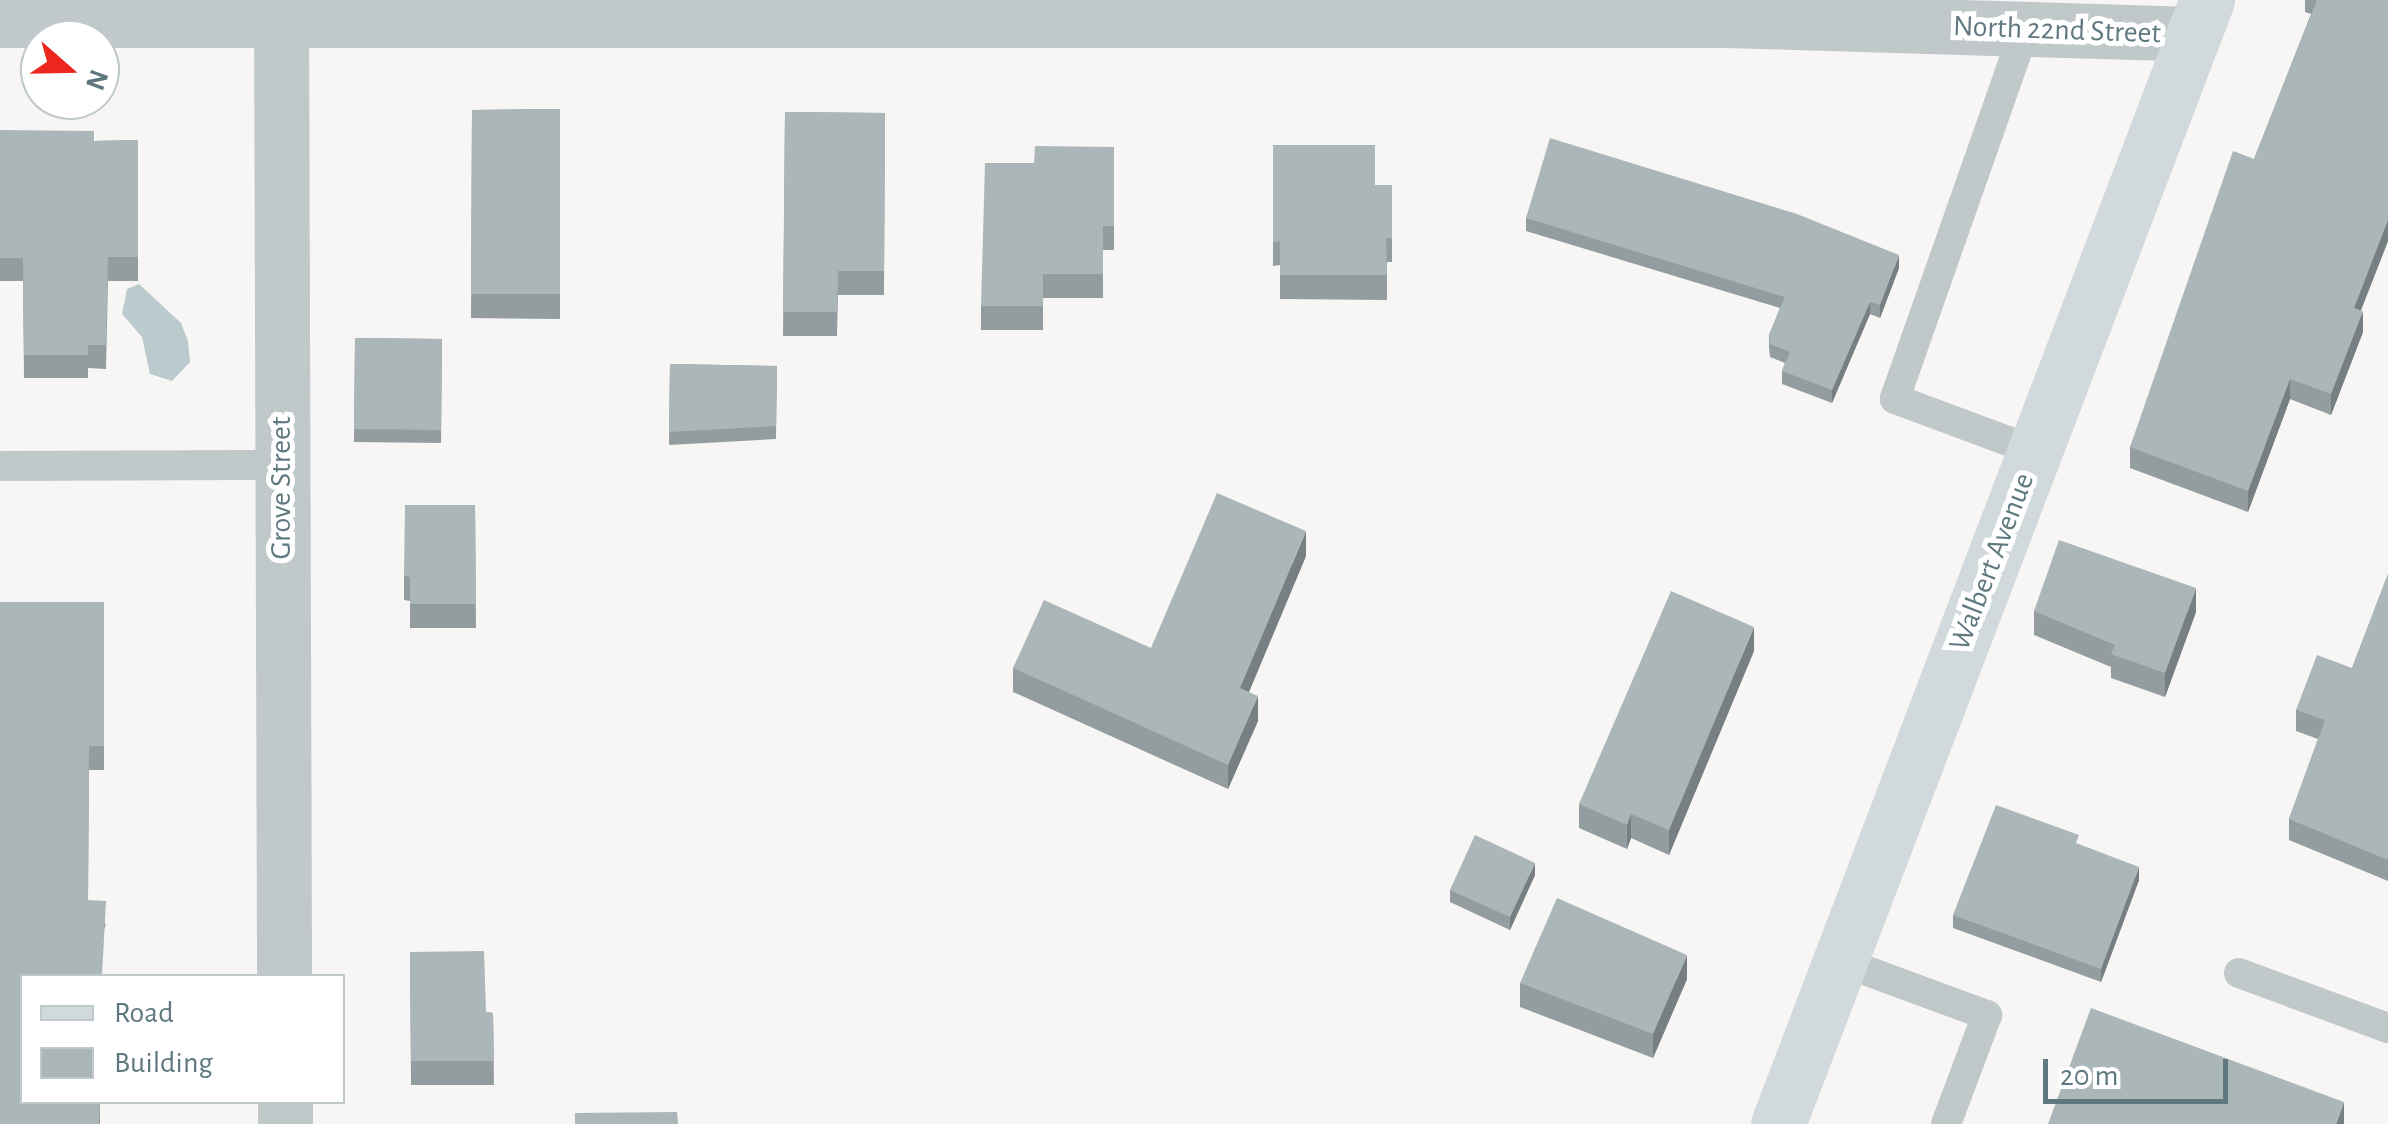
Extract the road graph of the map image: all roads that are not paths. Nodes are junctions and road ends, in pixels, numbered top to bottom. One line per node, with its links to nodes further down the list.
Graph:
1 (1168, 9): 2 (street, North 22nd Street); 3 (street, North 22nd Street)
2 (282, 10): 5 (street, North 22nd Street); 8 (street, Grove Street)
3 (1833, 12): 6 (street, North 22nd Street)
4 (2201, 17): 6 (street, North 22nd Street); 7 (main road, Walbert Avenue)
5 (0, 20)
6 (2024, 29): 7 (lane)
7 (2034, 451): 10 (main road, Walbert Avenue)
8 (280, 465): 9 (lane); 12 (street, Grove Street)
9 (0, 466)
10 (1840, 960): 14 (main road, Walbert Avenue); 15 (lane)
11 (2239, 973): 13 (lane)
12 (284, 974)
13 (2388, 1028)
14 (1778, 1124)
15 (1946, 1124)

